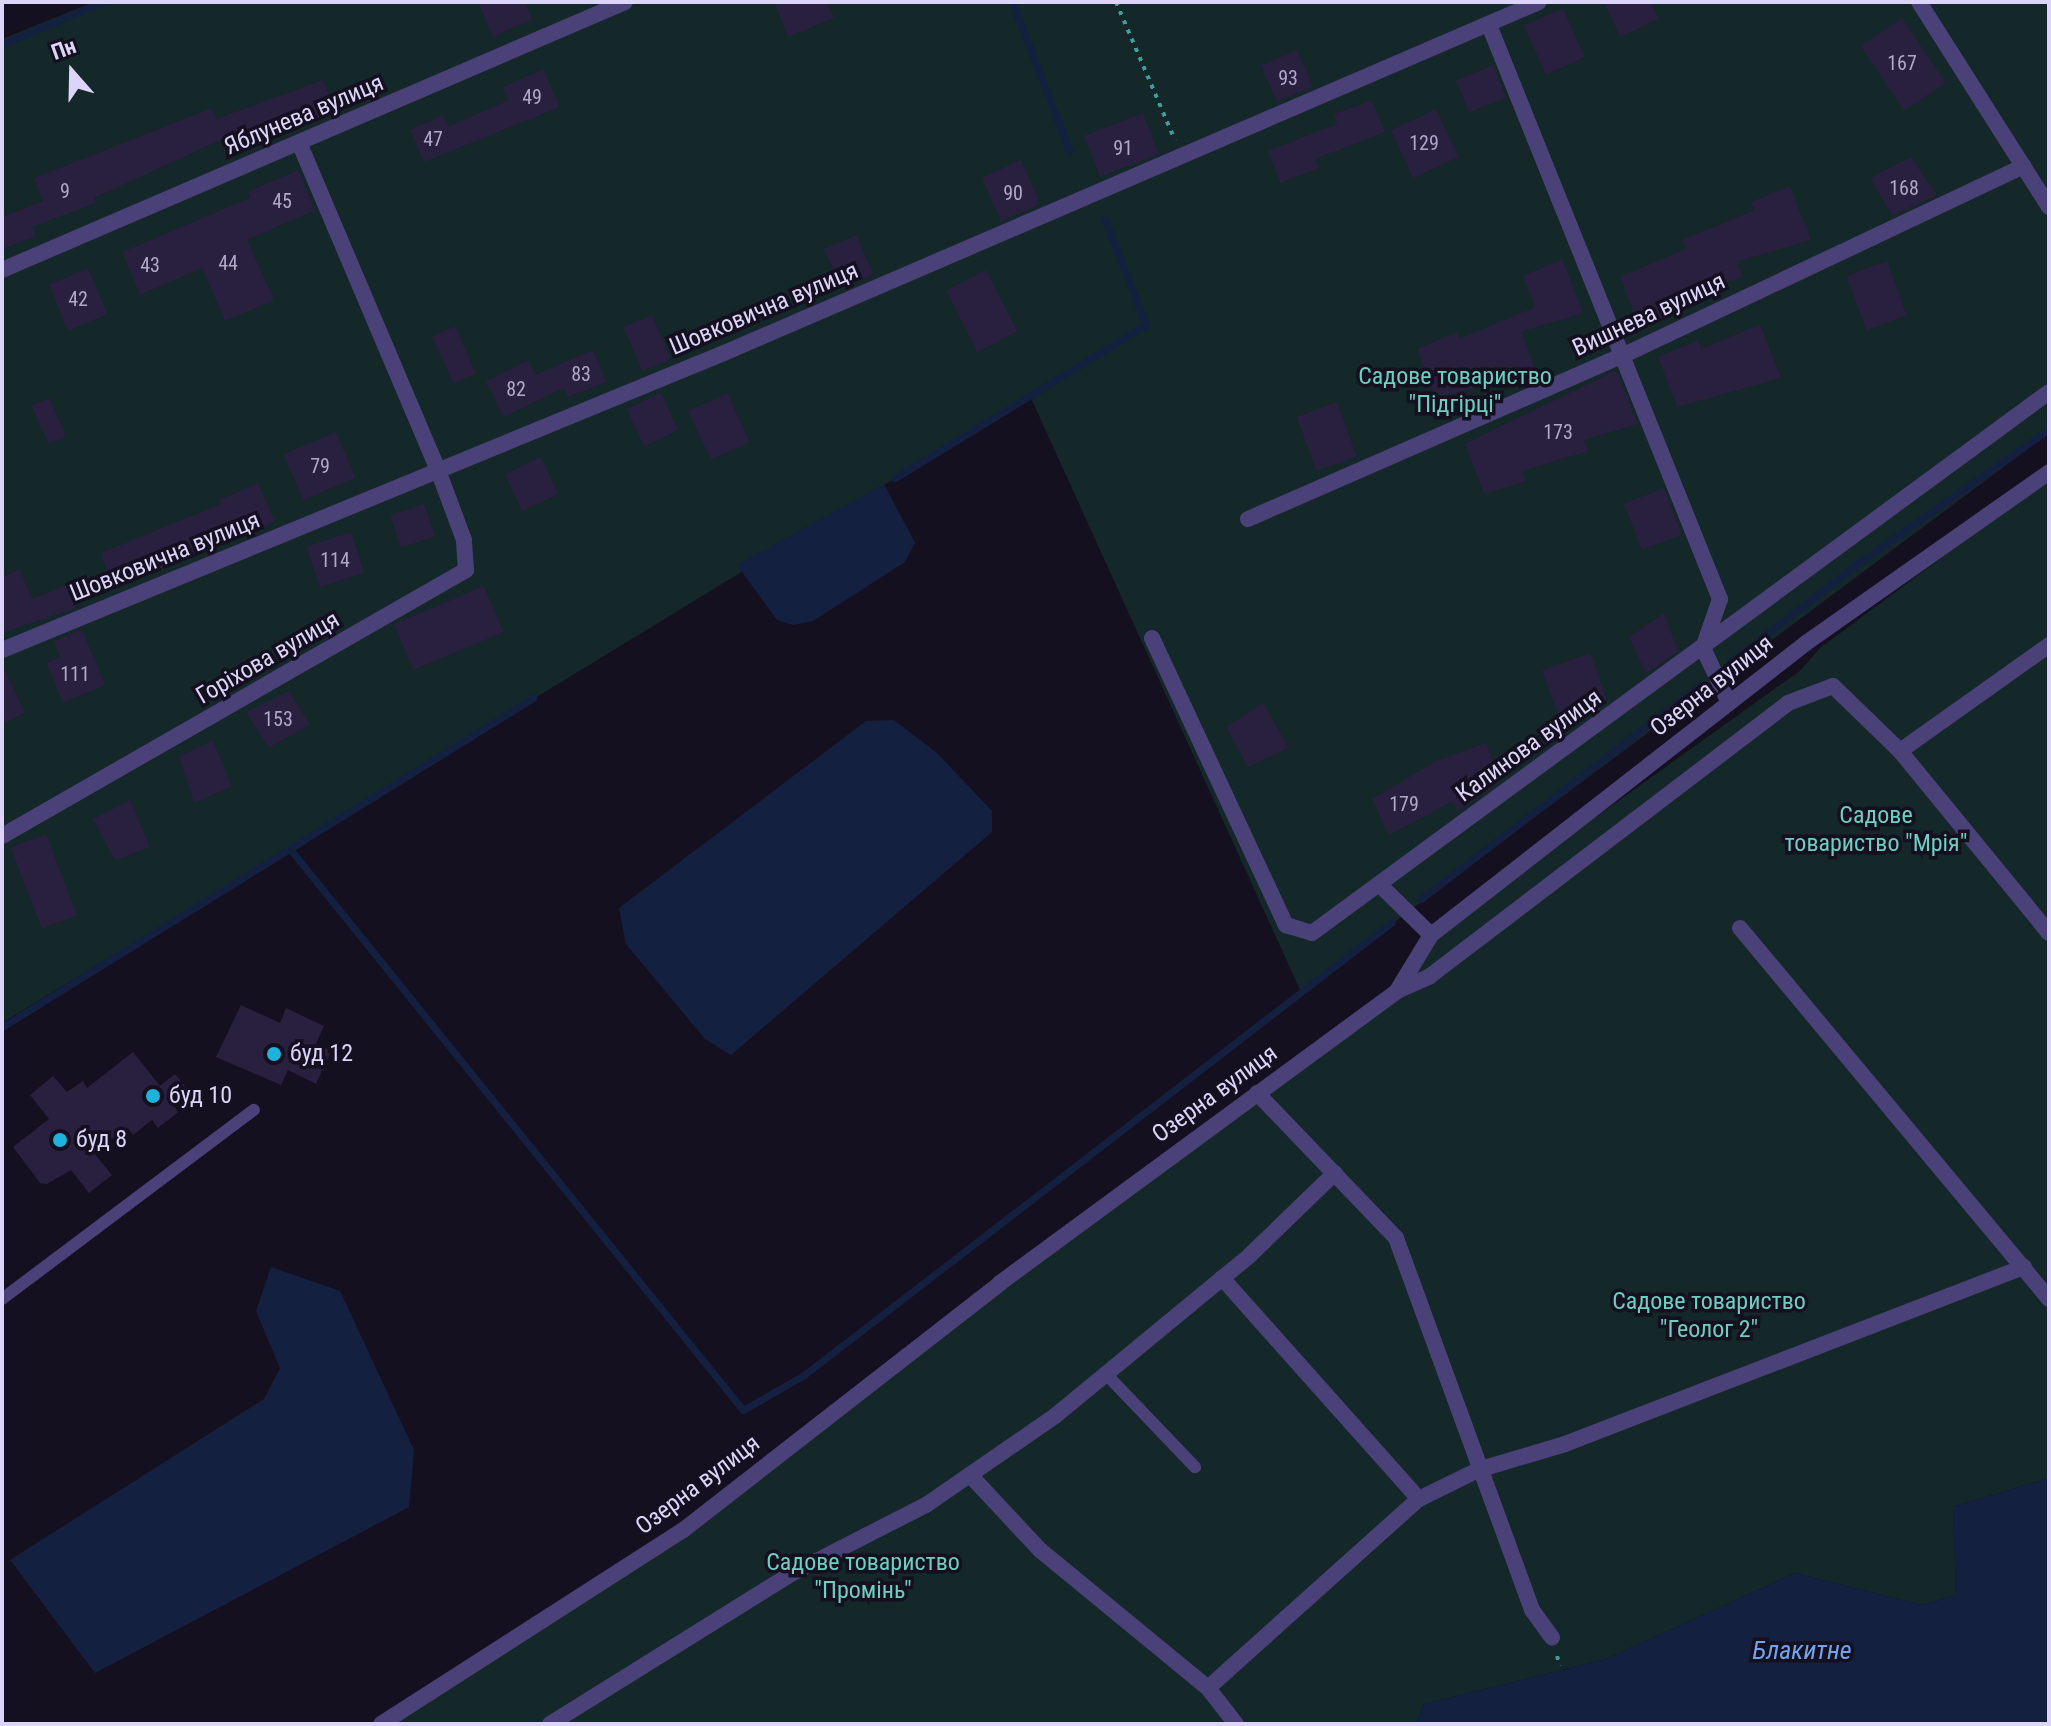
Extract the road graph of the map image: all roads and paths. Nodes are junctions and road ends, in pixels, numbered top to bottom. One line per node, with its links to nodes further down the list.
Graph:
1 (625, 2): 6 (street, Яблунева вулиця)
2 (1116, 2): 7 (path)
3 (1539, 2): 5 (street, Шовковична вулиця)
4 (1919, 2): 8 (street)
5 (1489, 25): 7 (street, Шовковична вулиця); 11 (street)
6 (299, 143): 10 (street, Яблунева вулиця); 13 (street)
7 (1182, 157): 13 (street, Шовковична вулиця)
8 (2024, 166): 9 (street); 11 (street, Вишнева вулиця)
9 (2049, 207)
10 (2, 270)
11 (1624, 355): 15 (street, Вишнева вулиця); 18 (street)
12 (2049, 392): 18 (street, Калинова вулиця)
13 (438, 470): 19 (street, Шовковична вулиця); 22 (street, Горіхова вулиця)
14 (2049, 472): 20 (street, Озерна вулиця)
15 (1248, 519)
16 (1152, 638): 23 (street, Калинова вулиця)
17 (2049, 645): 21 (street)
18 (1703, 648): 20 (street); 23 (street, Калинова вулиця)
19 (2, 650)
20 (1729, 703): 26 (street, Озерна вулиця)
21 (1900, 751): 25 (street); 27 (street)
22 (2, 836)
23 (1381, 886): 26 (street)
24 (1740, 928): 31 (street)
25 (2049, 933)
26 (1431, 935): 27 (street, Озерна вулиця)
27 (1397, 991): 28 (street, Озерна вулиця)
28 (1257, 1093): 30 (street); 42 (street, Озерна вулиця)
29 (254, 1110): 33 (lane)
30 (1335, 1173): 32 (street); 37 (street)
31 (2024, 1267): 34 (street); 37 (street)
32 (1222, 1278): 35 (street); 39 (street)
33 (2, 1299)
34 (2049, 1299)
35 (1106, 1374): 36 (lane); 38 (street)
36 (1195, 1467)
37 (1478, 1470): 39 (street); 40 (street)
38 (970, 1475): 41 (street); 43 (street)
39 (1419, 1499): 41 (street)
40 (1552, 1638)
41 (1208, 1688): 44 (street)
42 (381, 1724)
43 (550, 1724)
44 (1236, 1724)

